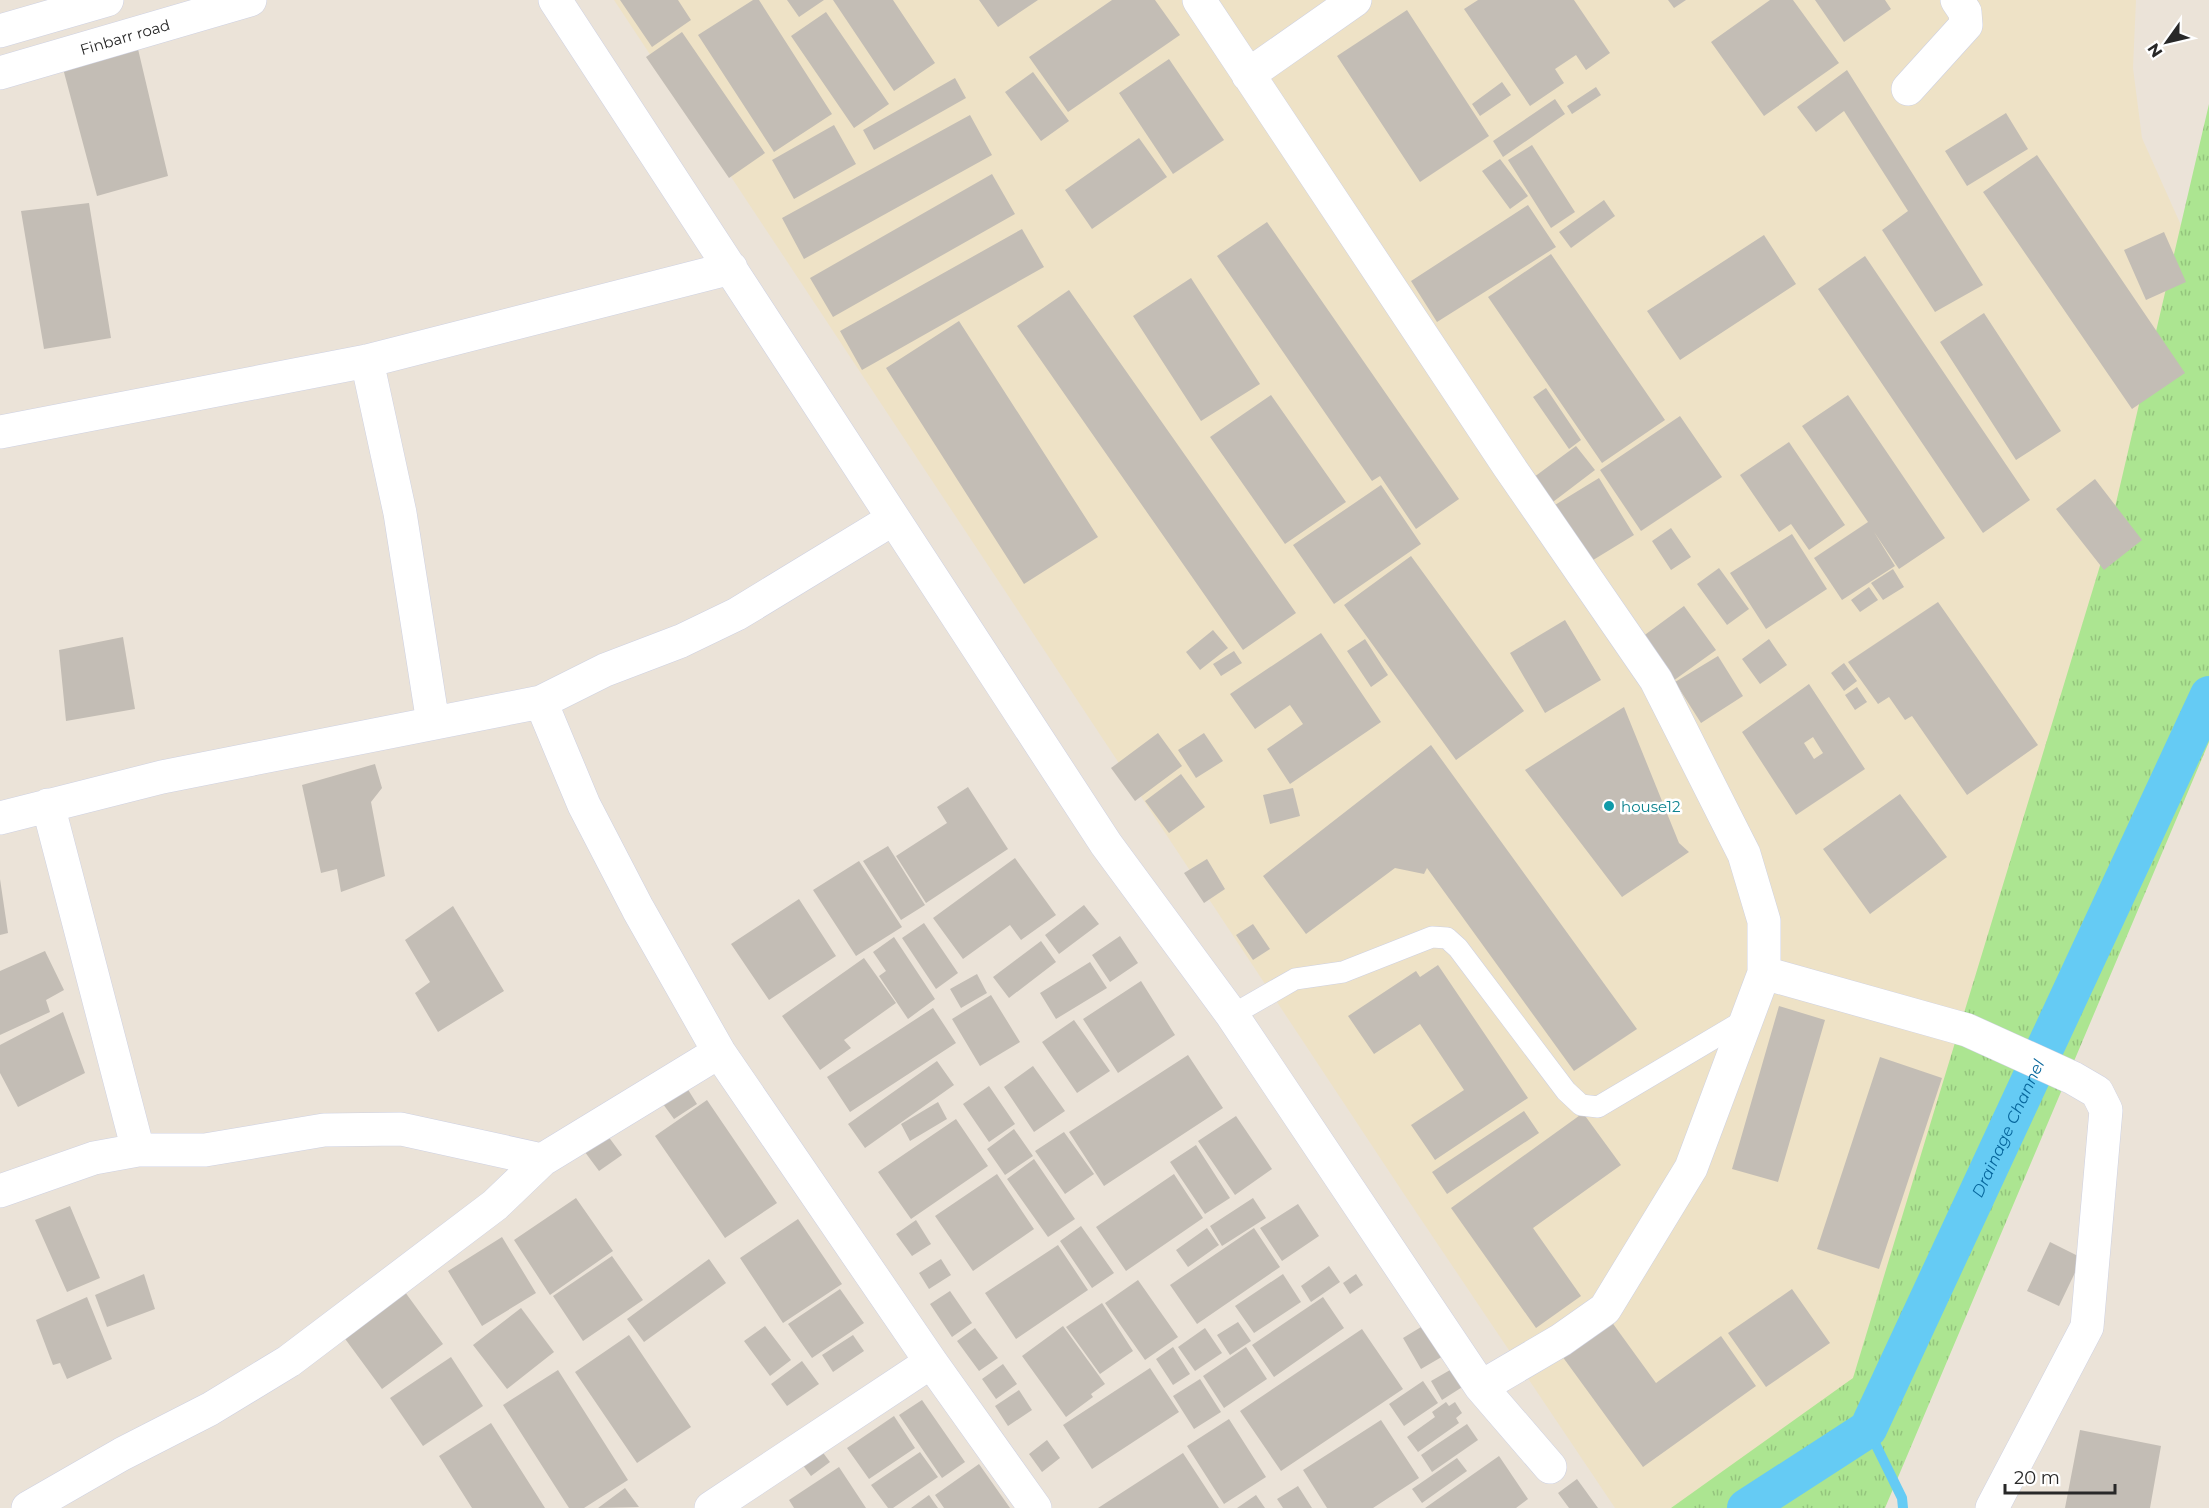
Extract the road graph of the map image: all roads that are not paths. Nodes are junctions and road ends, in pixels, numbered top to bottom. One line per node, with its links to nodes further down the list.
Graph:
1 (107, 0): 7 (street)
2 (250, 0): 8 (street, Finbarr road)
3 (555, 0): 11 (street)
4 (1199, 0): 9 (street)
5 (1354, 0): 9 (street)
6 (1957, 0): 10 (street)
7 (0, 31)
8 (0, 73)
9 (1248, 75): 19 (street)
10 (1908, 89)
11 (730, 268): 12 (street); 14 (street)
12 (367, 361): 13 (street); 16 (street)
13 (0, 432)
14 (893, 519): 15 (street); 20 (street)
15 (541, 702): 16 (street); 22 (street)
16 (433, 723): 17 (street)
17 (48, 805): 18 (street); 23 (street)
18 (0, 818)
19 (1764, 973): 21 (street); 32 (street)
20 (1232, 1015): 21 (lane); 27 (street)
21 (1748, 1018): 27 (street)
22 (719, 1052): 24 (street); 26 (street)
23 (138, 1150): 24 (street); 25 (street)
24 (542, 1160): 29 (street)
25 (0, 1191)
26 (931, 1362): 30 (street); 31 (street)
27 (1481, 1387): 28 (street)
28 (1550, 1467)
29 (28, 1508)
30 (711, 1508)
31 (1035, 1508)
32 (1992, 1508)

